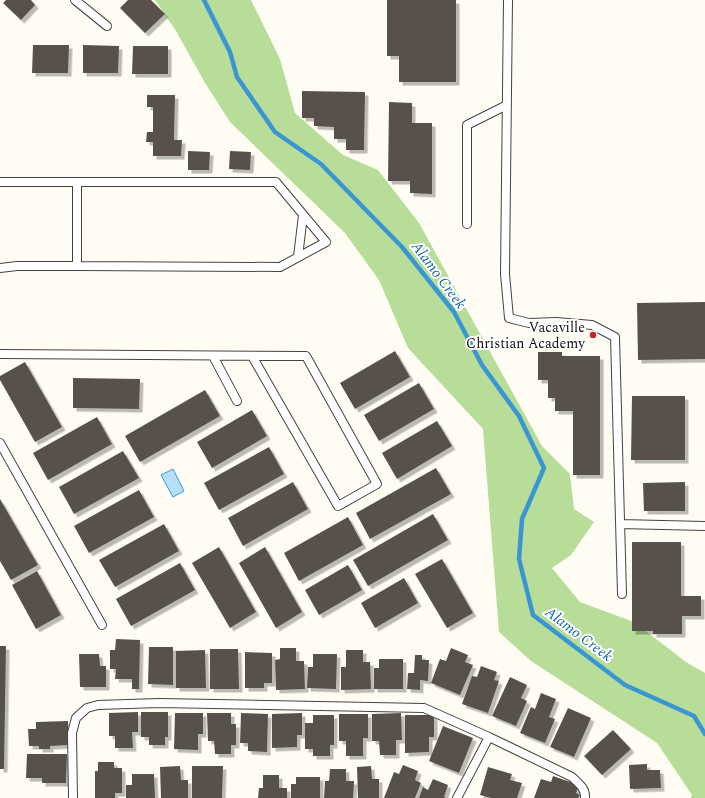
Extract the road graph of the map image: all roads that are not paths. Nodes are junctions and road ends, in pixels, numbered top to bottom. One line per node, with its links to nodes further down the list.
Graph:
1 (75, 0): 3 (lane)
2 (508, 0): 4 (lane)
3 (107, 26)
4 (507, 105): 8 (lane); 17 (lane)
5 (0, 182): 6 (lane)
6 (77, 182): 7 (lane); 10 (lane)
7 (303, 215): 9 (lane); 9 (lane)
8 (467, 224)
9 (298, 257): 10 (lane)
10 (77, 266): 11 (lane)
11 (0, 268)
12 (0, 354): 13 (lane)
13 (213, 356): 14 (lane); 15 (lane)
14 (252, 356): 14 (lane)
15 (238, 401)
16 (0, 443): 20 (lane)
17 (620, 524): 18 (lane); 19 (lane)
18 (705, 526)
19 (622, 594)
20 (102, 625)
21 (490, 737): 22 (lane); 23 (lane); 24 (lane)
22 (73, 798)
23 (457, 798)
24 (585, 798)

